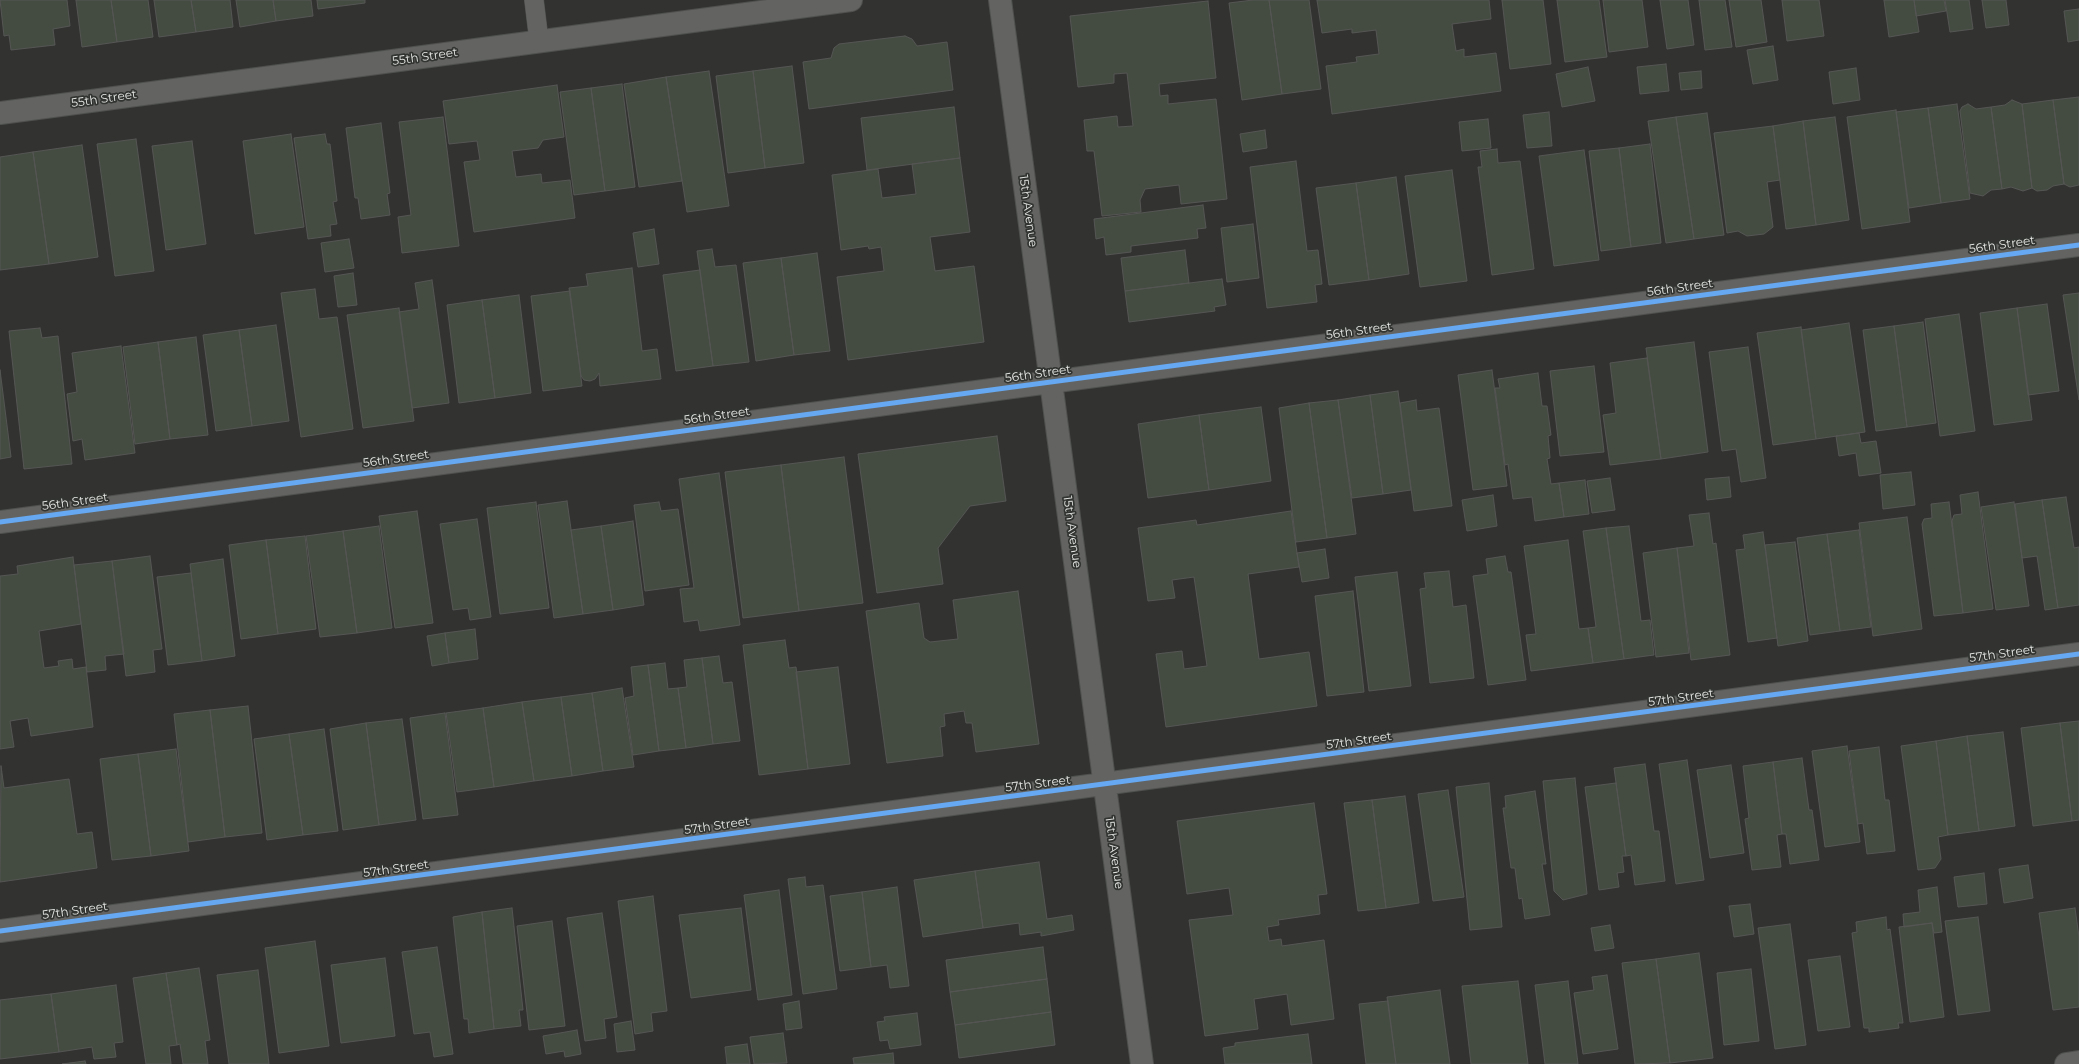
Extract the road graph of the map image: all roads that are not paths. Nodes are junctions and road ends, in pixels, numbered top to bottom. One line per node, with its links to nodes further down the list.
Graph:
1 (534, 0): 4 (lane)
2 (851, 0): 4 (street, 55th Street)
3 (1000, 0): 7 (street, 15th Avenue)
4 (539, 41): 5 (street, 55th Street)
5 (0, 113)
6 (2079, 245): 7 (street, 56th Street)
7 (1052, 382): 8 (street, 56th Street); 10 (street, 15th Avenue)
8 (0, 522)
9 (2079, 654): 10 (street, 57th Street)
10 (1106, 785): 11 (street, 57th Street); 13 (street, 15th Avenue)
11 (0, 931)
12 (2079, 1062): 14 (street)
13 (1142, 1064)
14 (2066, 1064)

